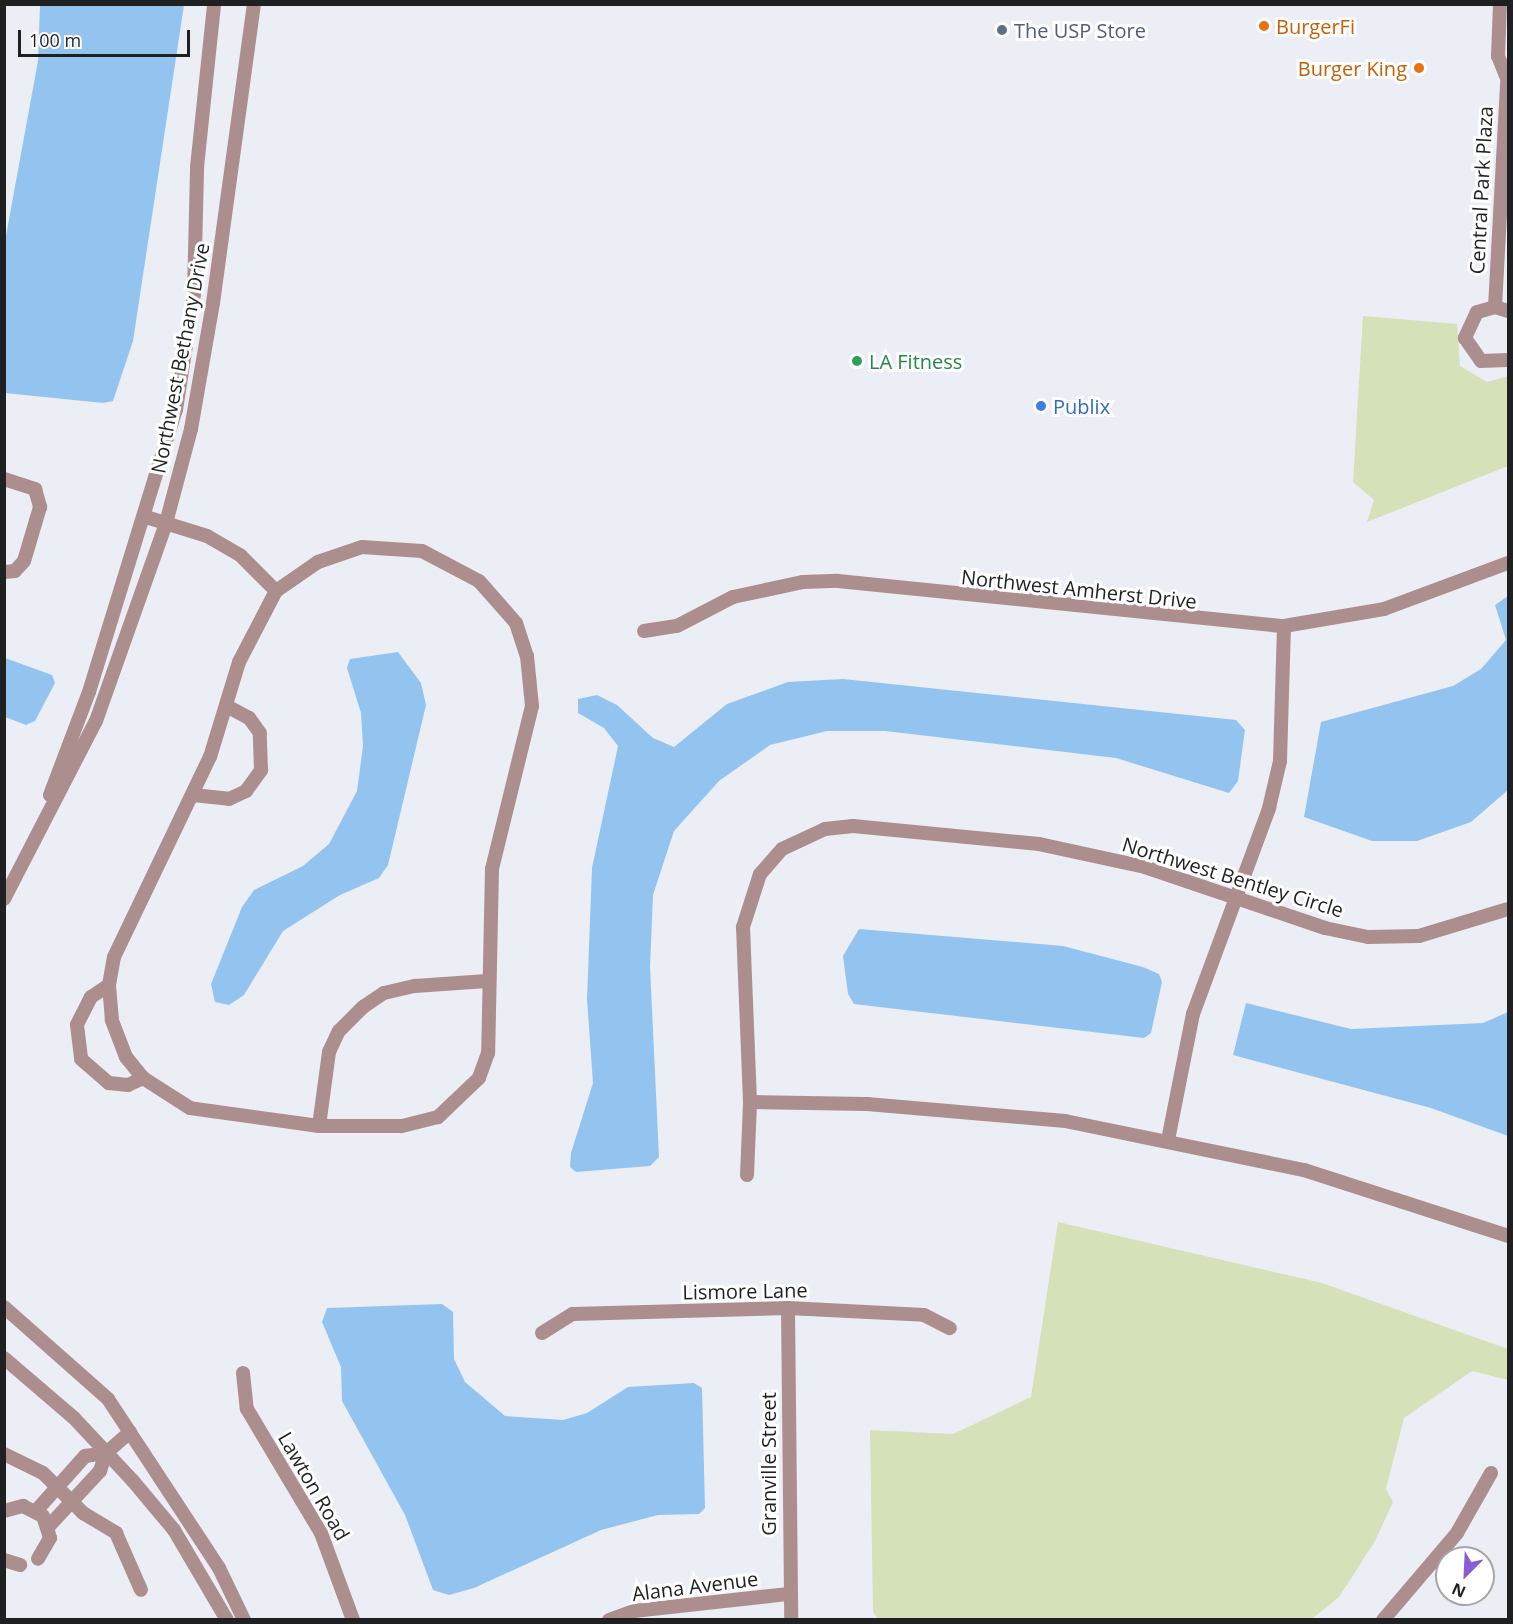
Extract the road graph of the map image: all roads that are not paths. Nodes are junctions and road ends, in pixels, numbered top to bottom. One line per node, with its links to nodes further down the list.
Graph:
1 (214, 4): 8 (street, Northwest Bethany Drive)
2 (254, 4): 9 (street, Northwest Bethany Drive)
3 (1500, 4): 4 (street, Central Park Plaza)
4 (1507, 72): 5 (street, Central Park Plaza)
5 (1502, 309): 6 (street)
6 (1509, 360)
7 (4, 479): 11 (street)
8 (146, 518): 9 (street); 17 (street, Northwest Bethany Drive)
9 (166, 523): 12 (street); 17 (street, Northwest Bethany Drive)
10 (1509, 563): 13 (street, Northwest Amherst Drive)
11 (4, 572)
12 (276, 591): 15 (street); 21 (street)
13 (1284, 626): 14 (street, Northwest Amherst Drive); 19 (street)
14 (644, 631)
15 (226, 706): 16 (street); 16 (street)
16 (193, 795): 22 (street)
17 (19, 869): 18 (street, Northwest Bethany Drive)
18 (4, 898)
19 (1237, 898): 20 (street, Northwest Bentley Circle); 24 (street, Northwest Bentley Circle); 26 (street)
20 (1509, 909)
21 (487, 981): 25 (street); 25 (street)
22 (109, 984): 23 (street); 23 (street)
23 (143, 1078): 25 (street)
24 (750, 1102): 26 (street); 27 (street, Northwest Bentley Circle)
25 (319, 1125)
26 (1168, 1140): 28 (street)
27 (747, 1174)
28 (1509, 1236)
29 (4, 1307): 35 (street)
30 (788, 1308): 31 (street, Lismore Lane); 32 (street, Lismore Lane); 48 (street, Granville Street)
31 (950, 1328)
32 (542, 1333)
33 (4, 1358): 36 (street)
34 (243, 1373): 51 (street, Lawton Road)
35 (130, 1432): 36 (street); 50 (street)
36 (106, 1453): 39 (street); 40 (street); 49 (street)
37 (4, 1454): 39 (street)
38 (1491, 1473): 54 (street)
39 (57, 1488): 40 (street); 42 (street)
40 (71, 1502): 43 (street); 47 (street)
41 (4, 1511): 42 (street)
42 (36, 1511): 43 (street)
43 (49, 1526): 44 (street)
44 (38, 1559)
45 (4, 1560): 46 (street)
46 (20, 1565)
47 (141, 1590)
48 (787, 1594): 52 (street, Alana Avenue); 53 (street, Granville Street)
49 (227, 1620)
50 (244, 1620)
51 (353, 1620)
52 (609, 1620)
53 (791, 1620)
54 (1383, 1620)

